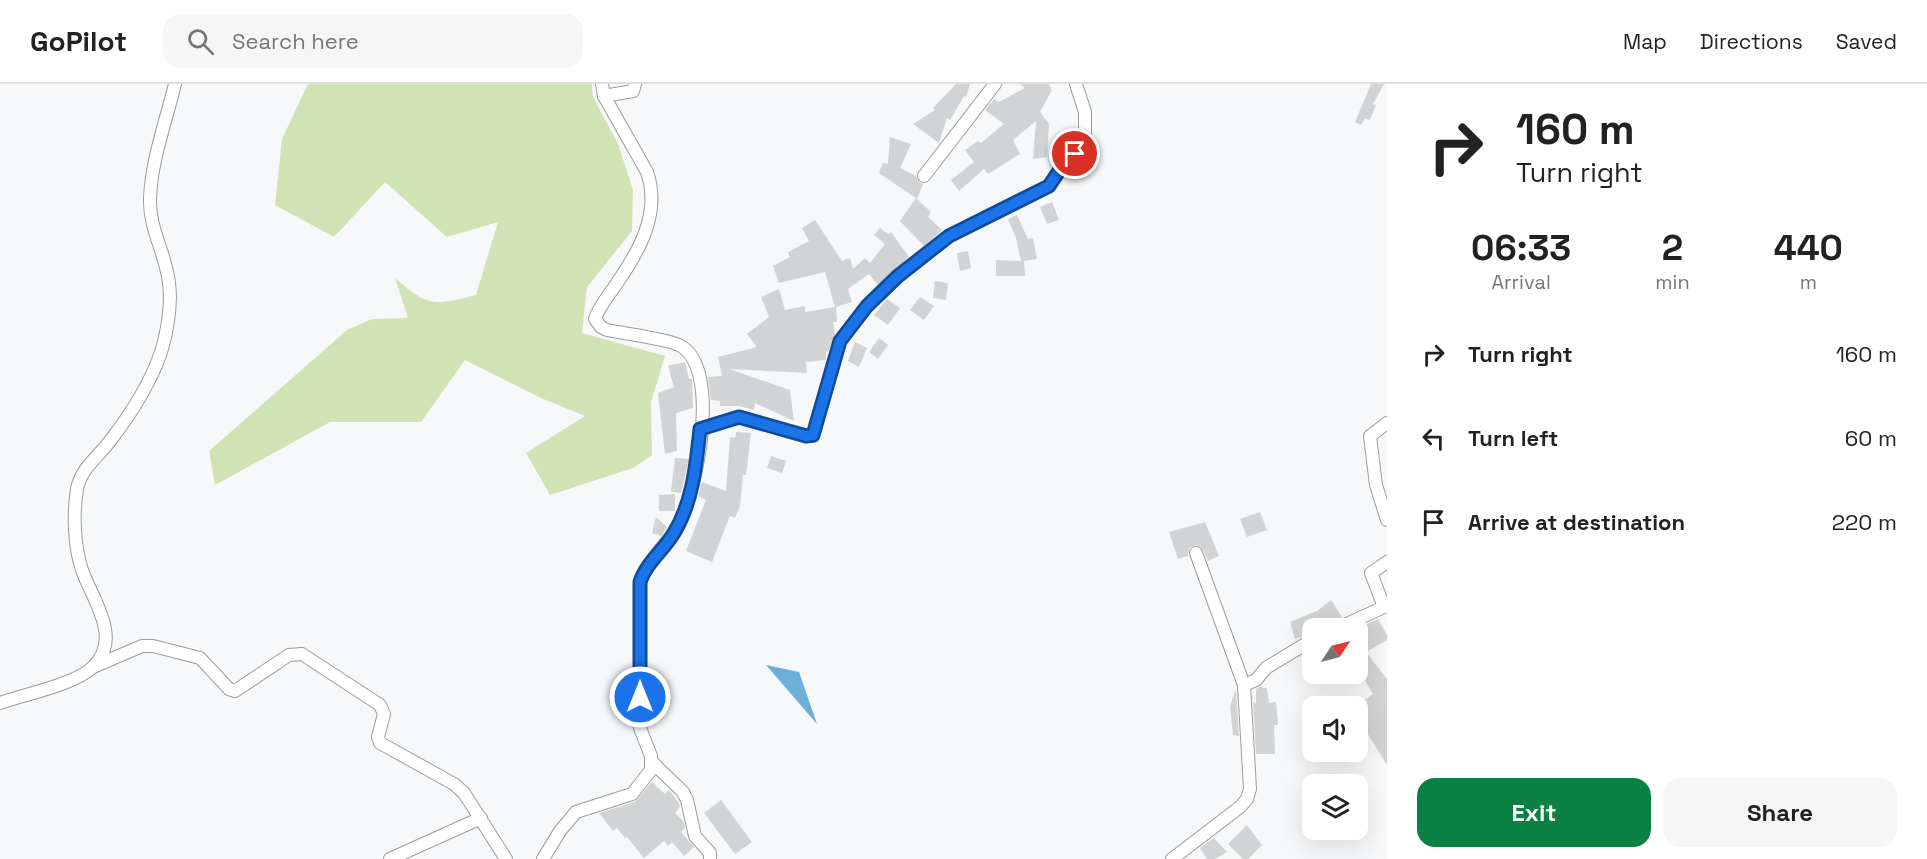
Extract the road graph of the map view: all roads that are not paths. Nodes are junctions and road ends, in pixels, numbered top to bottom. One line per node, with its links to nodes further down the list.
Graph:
1 (175, 84): 14 (street)
2 (635, 84): 5 (street)
3 (995, 84): 6 (street)
4 (1076, 84): 8 (street)
5 (603, 90): 8 (street)
6 (924, 176)
7 (1387, 423): 9 (street)
8 (700, 429): 17 (street)
9 (1387, 520)
10 (1196, 553): 15 (street)
11 (1387, 562): 12 (street)
12 (1360, 618)
13 (1302, 646): 15 (street)
14 (93, 667): 16 (street); 18 (street)
15 (1244, 685): 23 (street)
16 (0, 703)
17 (652, 762): 21 (street); 22 (street)
18 (481, 818): 19 (street); 20 (street)
19 (390, 859)
20 (506, 859)
21 (543, 859)
22 (710, 859)
23 (1172, 859)

